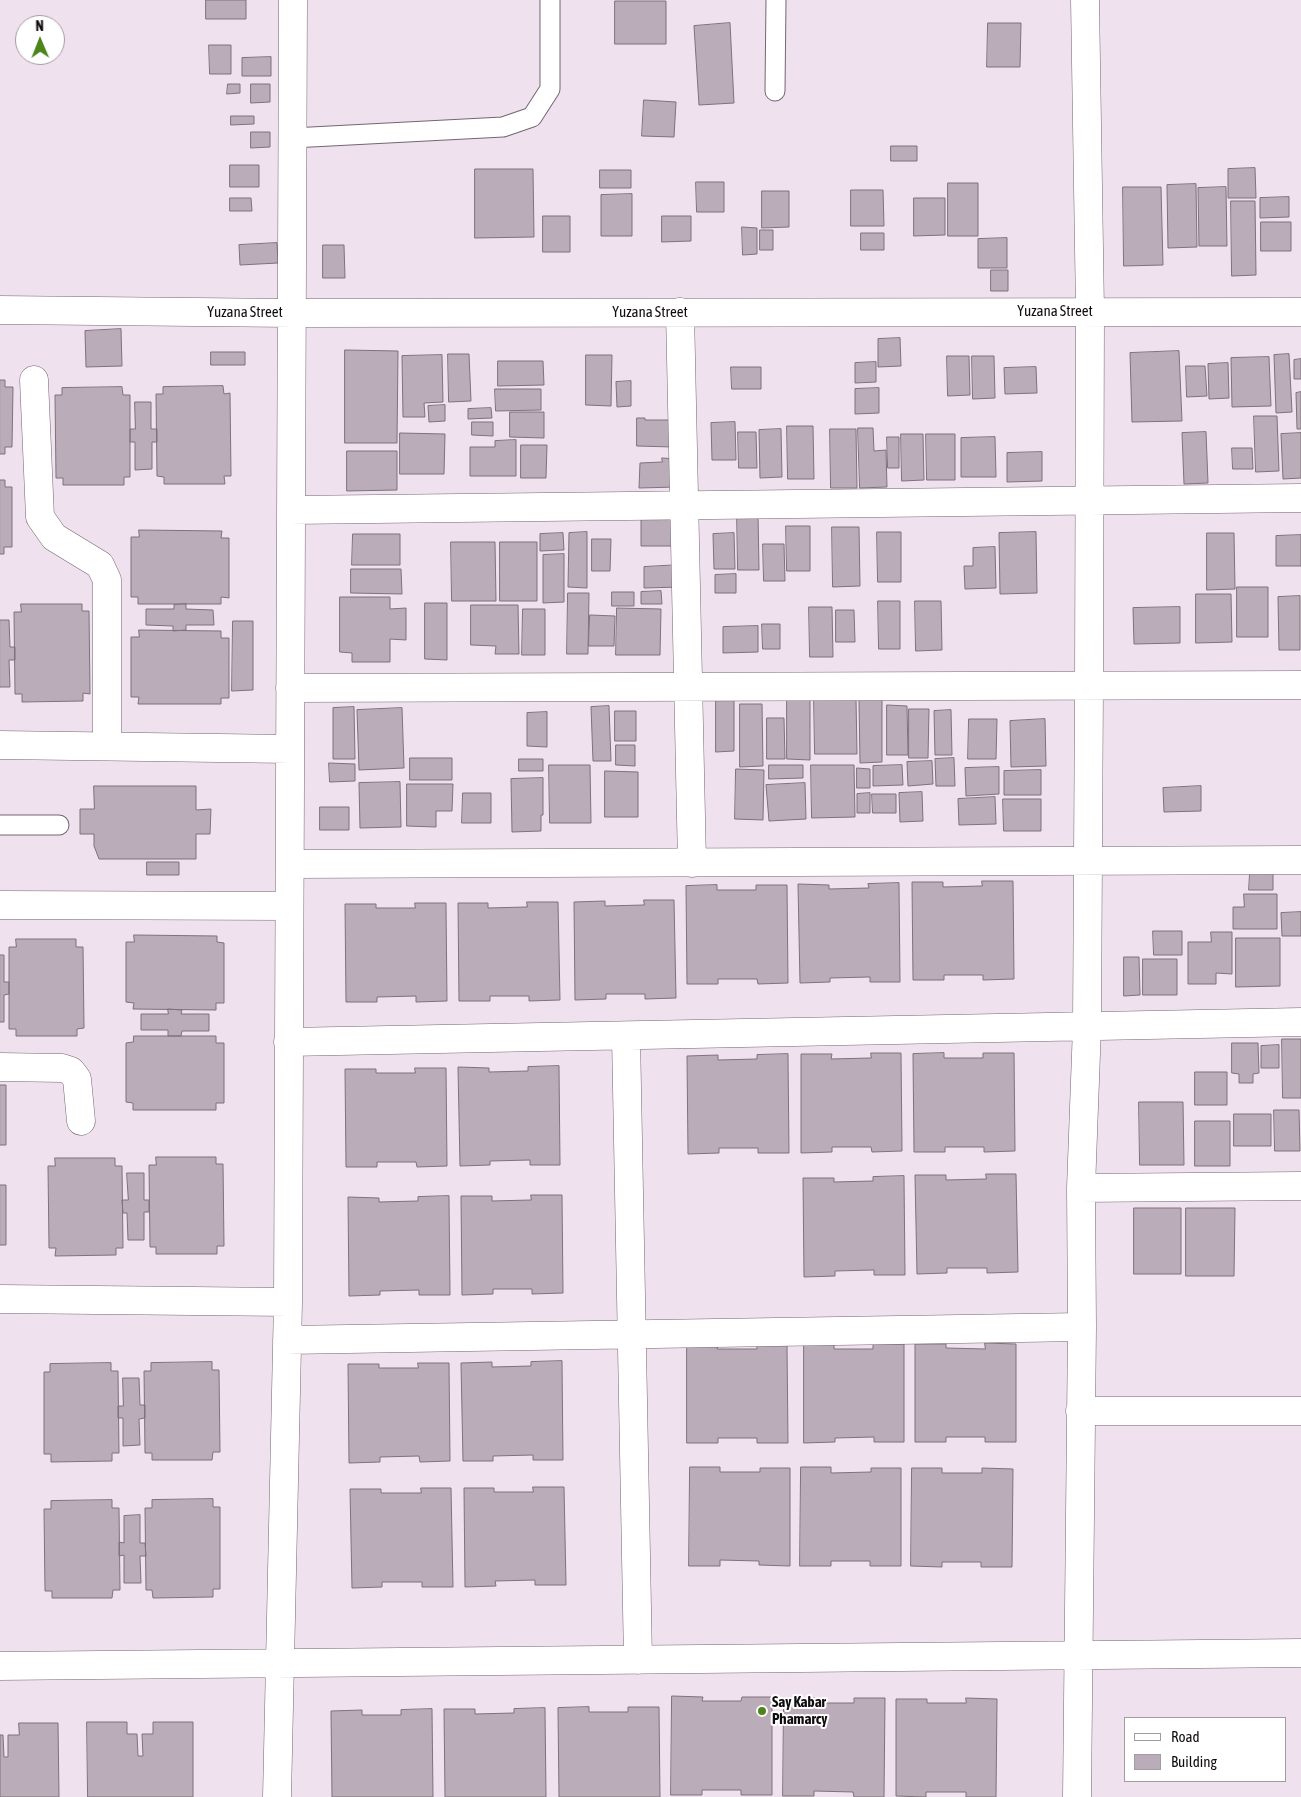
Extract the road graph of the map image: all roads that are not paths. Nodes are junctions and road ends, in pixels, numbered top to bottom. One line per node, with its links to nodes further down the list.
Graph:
1 (293, 0): 6 (street)
2 (550, 0): 6 (lane)
3 (776, 0): 5 (lane)
4 (1085, 0): 8 (street)
5 (776, 91)
6 (292, 138): 11 (street)
7 (0, 310): 11 (street, Yuzana Street)
8 (1090, 311): 9 (street, Yuzana Street); 10 (street, Yuzana Street); 14 (street)
9 (680, 312): 11 (street, Yuzana Street); 15 (street)
10 (1301, 312)
11 (292, 313): 16 (street)
12 (34, 380): 22 (street)
13 (1301, 498): 14 (street)
14 (1089, 500): 15 (street); 17 (street)
15 (684, 505): 16 (street); 19 (street)
16 (291, 510): 20 (street)
17 (1089, 685): 18 (street); 19 (street); 27 (street)
18 (1301, 685)
19 (688, 687): 20 (street); 28 (street)
20 (290, 688): 23 (street)
21 (0, 745): 22 (street)
22 (107, 746): 23 (street)
23 (290, 749): 29 (street)
24 (0, 824): 25 (lane)
25 (59, 824)
26 (1301, 860): 27 (street)
27 (1087, 861): 28 (street); 33 (street)
28 (692, 863): 29 (street)
29 (290, 864): 31 (street)
30 (0, 905): 31 (street)
31 (289, 906): 35 (street)
32 (1301, 1022): 33 (street)
33 (1087, 1028): 34 (street); 39 (street)
34 (626, 1036): 35 (street); 43 (street)
35 (288, 1042): 41 (street)
36 (0, 1066): 37 (street)
37 (81, 1121)
38 (1301, 1186): 39 (street)
39 (1081, 1188): 42 (street)
40 (0, 1298): 41 (street)
41 (288, 1302): 44 (street)
42 (1082, 1327): 43 (street); 45 (street)
43 (631, 1334): 44 (street); 49 (street)
44 (287, 1340): 50 (street)
45 (1080, 1411): 46 (street); 48 (street)
46 (1301, 1411)
47 (1301, 1653): 48 (street)
48 (1077, 1656): 49 (street); 53 (street)
49 (638, 1660): 50 (street)
50 (280, 1663): 51 (street); 52 (street)
51 (0, 1666)
52 (277, 1797)
53 (1077, 1797)

